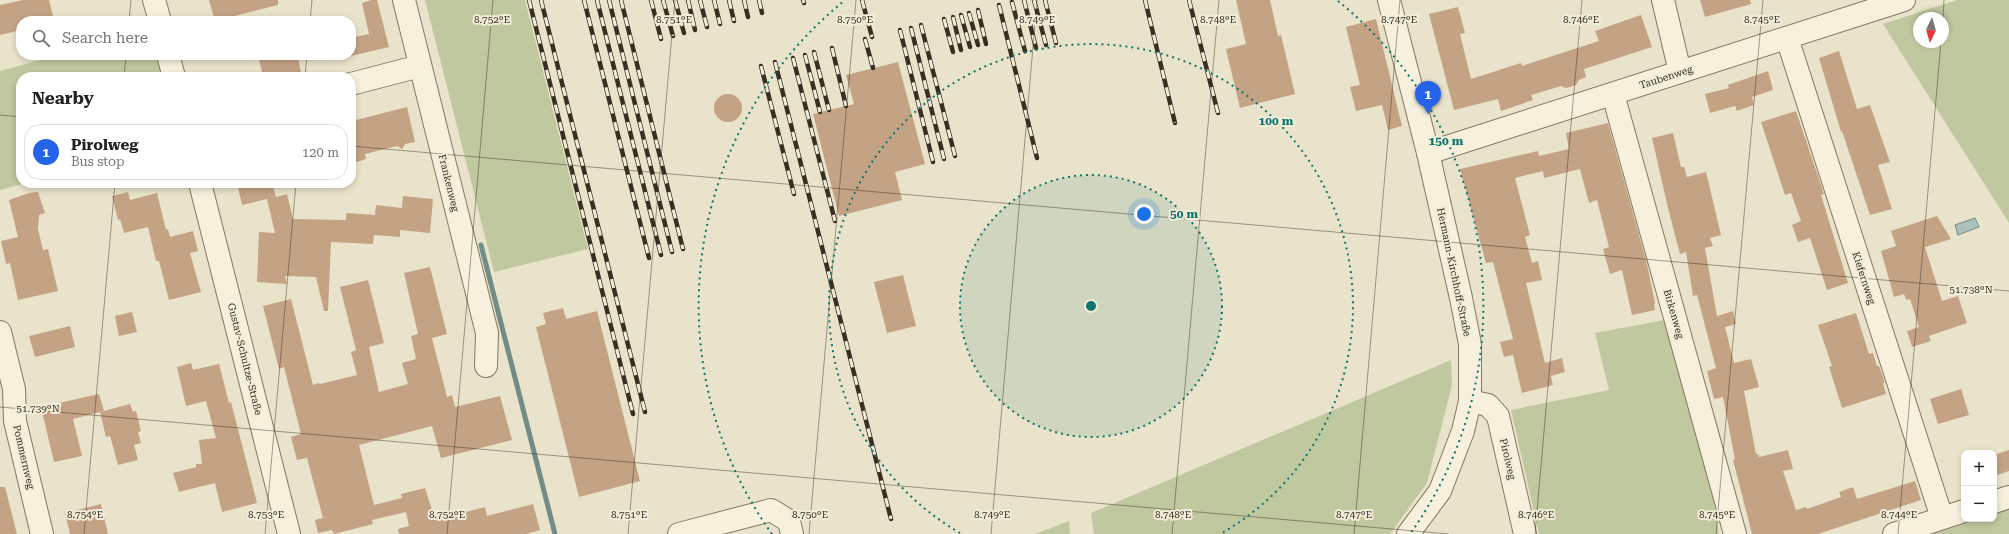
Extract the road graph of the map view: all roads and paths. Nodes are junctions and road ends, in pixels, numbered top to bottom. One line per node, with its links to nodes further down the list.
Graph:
1 (154, 0): 6 (street)
2 (404, 0): 9 (street, Frankenweg)
3 (1389, 0): 14 (street, Hermann-Kirchhoff-Straße)
4 (1663, 0): 11 (street)
5 (1904, 0): 7 (street, Taubenweg)
6 (159, 16)
7 (1787, 38): 11 (street, Taubenweg); 22 (street, Kiefernweg)
8 (169, 60): 10 (street)
9 (420, 66): 12 (street); 17 (street, Frankenweg)
10 (173, 72)
11 (1680, 72): 13 (street, Taubenweg)
12 (356, 83)
13 (1613, 94): 14 (street, Taubenweg); 29 (street, Birkenweg)
14 (1428, 153): 18 (street, Hermann-Kirchhoff-Straße)
15 (201, 188): 24 (street, Gustav-Schultze-Straße)
16 (0, 332): 23 (street, Pommernweg)
17 (486, 366)
18 (1470, 401): 27 (street, Hermann-Kirchhoff-Straße); 28 (street, Pirolweg)
19 (2009, 497): 20 (street)
20 (1997, 501)
21 (1961, 512): 22 (street)
22 (1942, 518): 30 (street)
23 (42, 534)
24 (289, 534)
25 (679, 534): 26 (street)
26 (792, 534)
27 (1408, 534)
28 (1524, 534)
29 (1735, 534)
30 (1894, 534)

